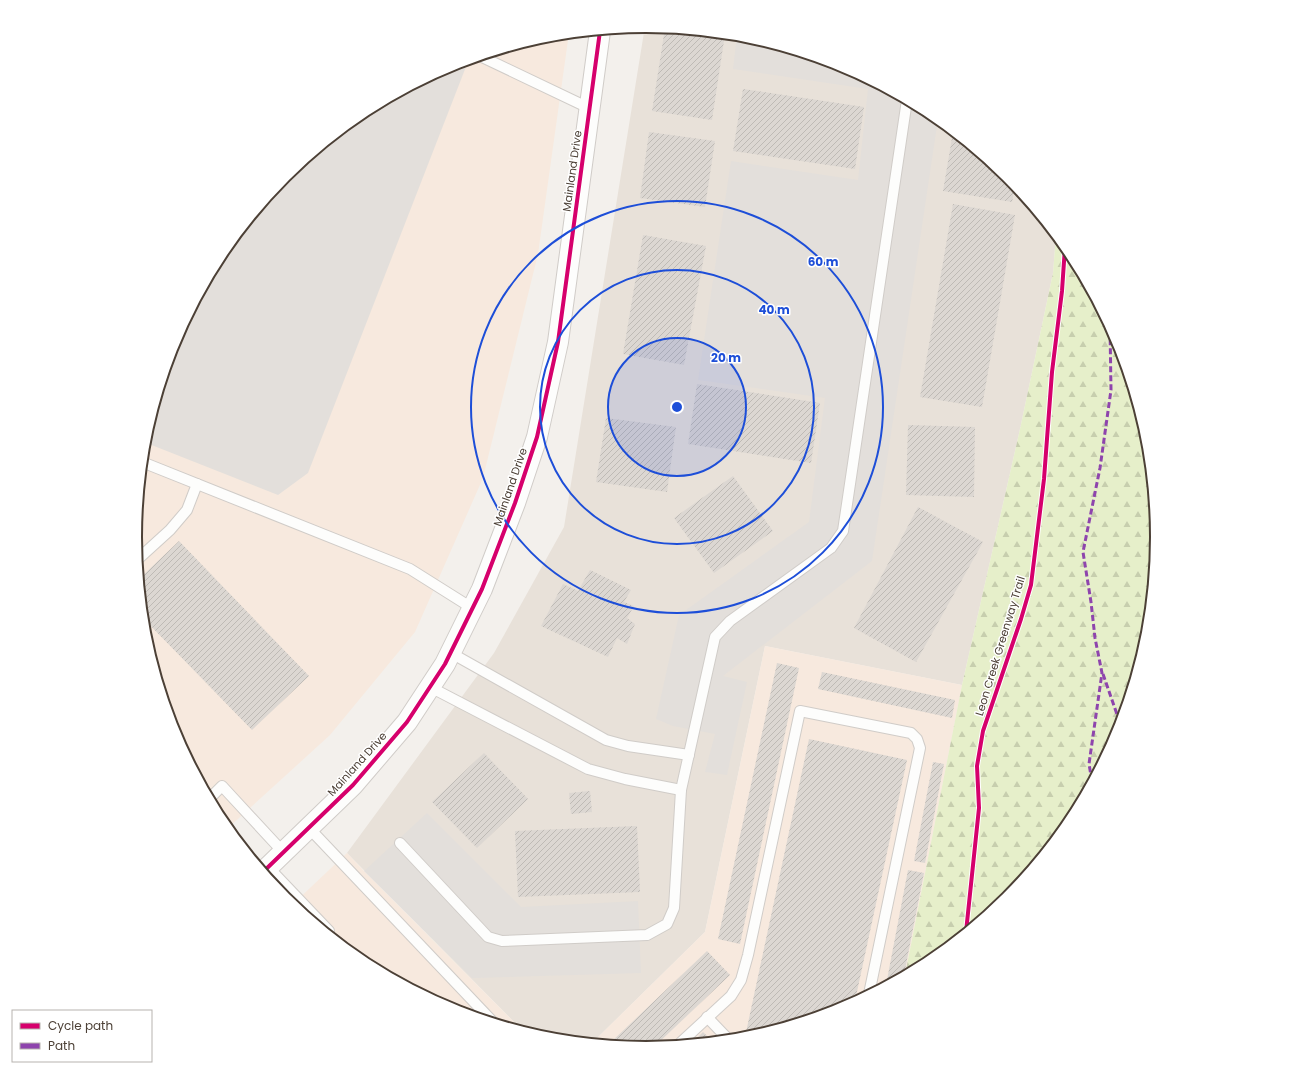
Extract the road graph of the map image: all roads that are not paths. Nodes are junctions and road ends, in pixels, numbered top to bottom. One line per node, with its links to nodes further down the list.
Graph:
1 (599, 35): 4 (street, Mainland Drive)
2 (486, 59): 4 (lane)
3 (907, 106): 11 (lane)
4 (589, 108): 8 (street, Mainland Drive)
5 (147, 464): 6 (lane)
6 (197, 484): 7 (lane); 8 (lane)
7 (143, 555)
8 (472, 608): 9 (street, Mainland Drive)
9 (451, 653): 10 (street, Mainland Drive); 11 (lane)
10 (430, 687): 12 (lane); 14 (street, Mainland Drive)
11 (689, 755): 12 (lane)
12 (681, 790): 15 (lane)
13 (213, 795): 16 (lane)
14 (309, 828): 16 (street, Mainland Drive); 21 (lane)
15 (400, 843)
16 (284, 853): 17 (street, Mainland Drive)
17 (267, 869)
18 (283, 887): 19 (lane)
19 (316, 918)
20 (870, 988): 22 (lane)
21 (486, 1015)
22 (707, 1017): 23 (lane); 24 (lane)
23 (724, 1035)
24 (684, 1039)

